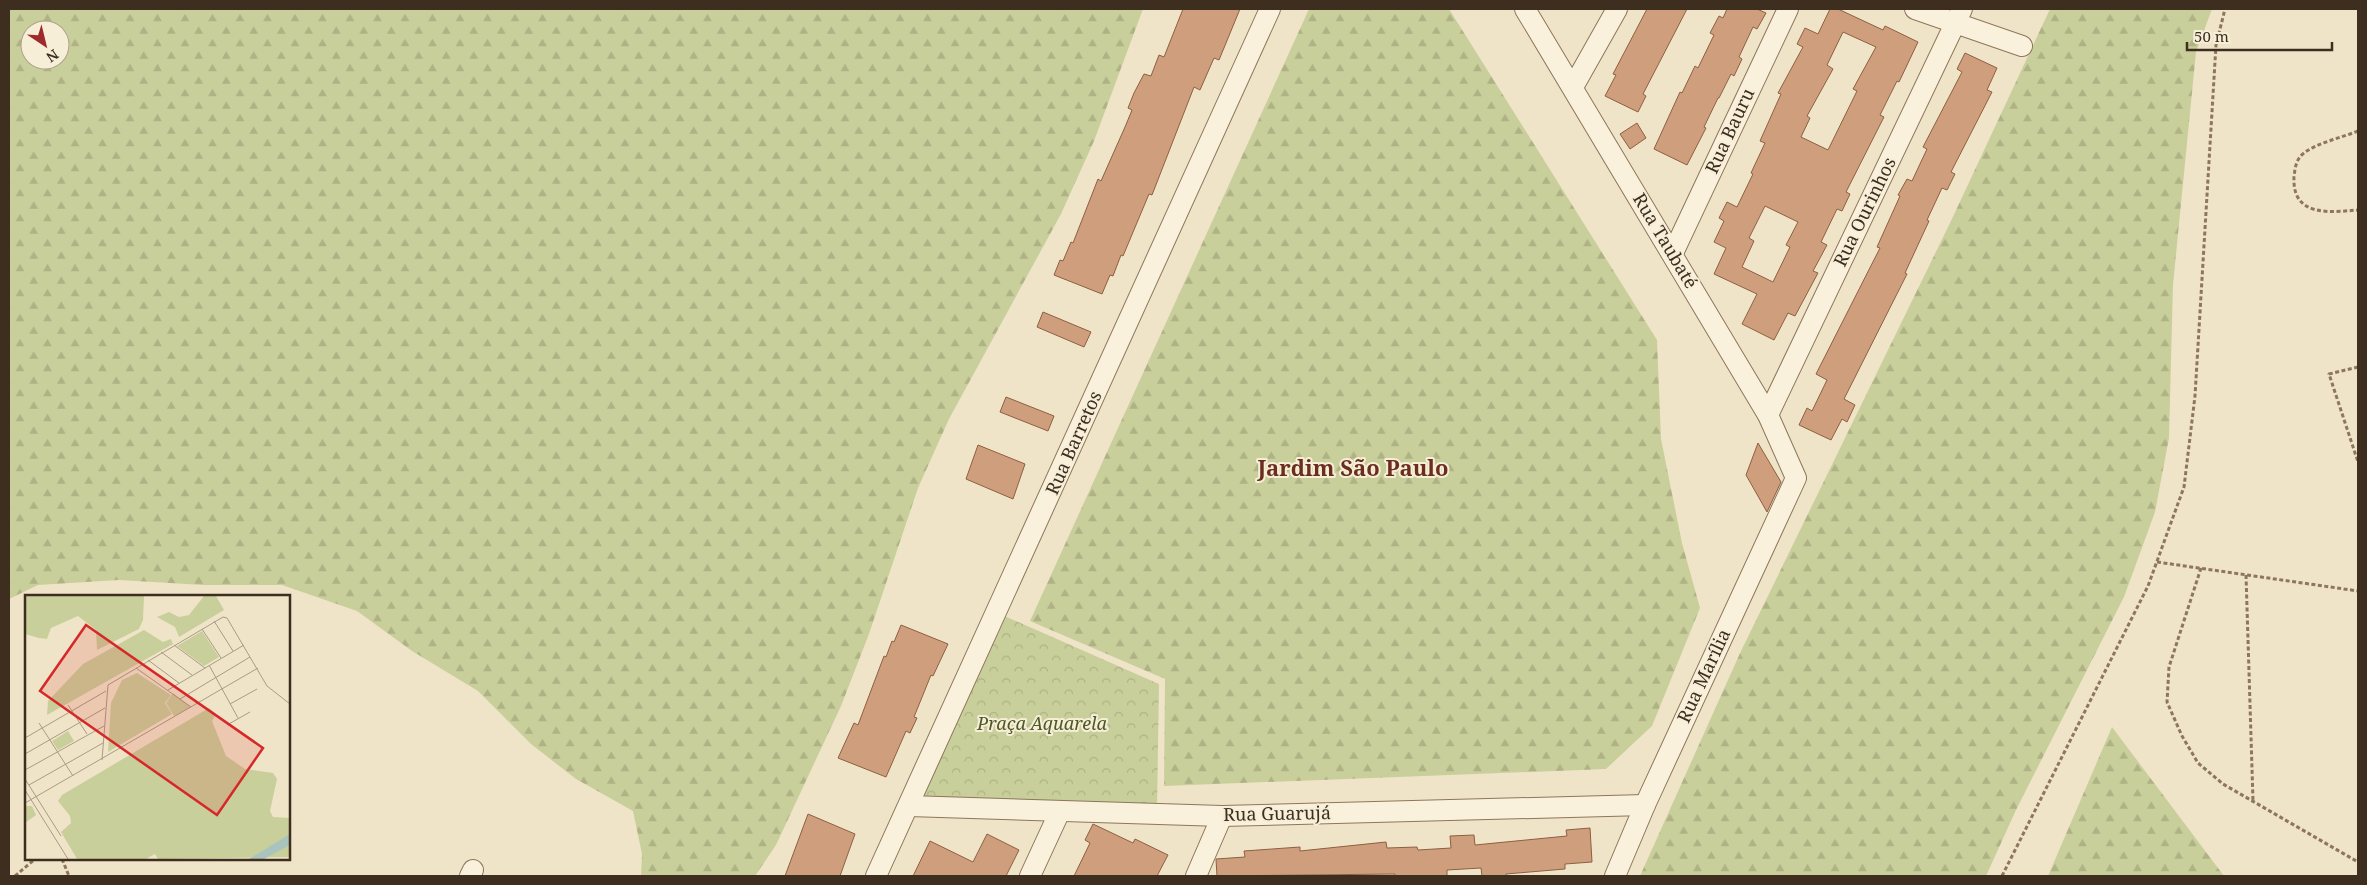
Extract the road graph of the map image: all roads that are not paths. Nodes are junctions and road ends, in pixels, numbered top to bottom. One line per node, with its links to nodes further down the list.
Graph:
1 (1270, 9): 13 (street, Rua Barretos)
2 (1525, 9): 8 (street, Rua Taubaté)
3 (1617, 9): 8 (street)
4 (1788, 9): 9 (street, Rua Bauru)
5 (1915, 9): 6 (street)
6 (1959, 16): 7 (street); 10 (street, Rua Ourinhos)
7 (2022, 46)
8 (1573, 87): 9 (street, Rua Taubaté)
9 (1673, 252): 10 (street, Rua Taubaté)
10 (1768, 415): 11 (street, Rua Taubaté)
11 (1796, 478): 12 (street, Rua Marília)
12 (1645, 805): 15 (street, Rua Guarujá); 19 (street, Rua Marília)
13 (909, 806): 14 (street, Rua Guarujá); 16 (street, Rua Barretos)
14 (1060, 811): 15 (street, Rua Guarujá); 17 (street)
15 (1222, 816): 18 (street)
16 (876, 876)
17 (1030, 876)
18 (1196, 876)
19 (1615, 876)

